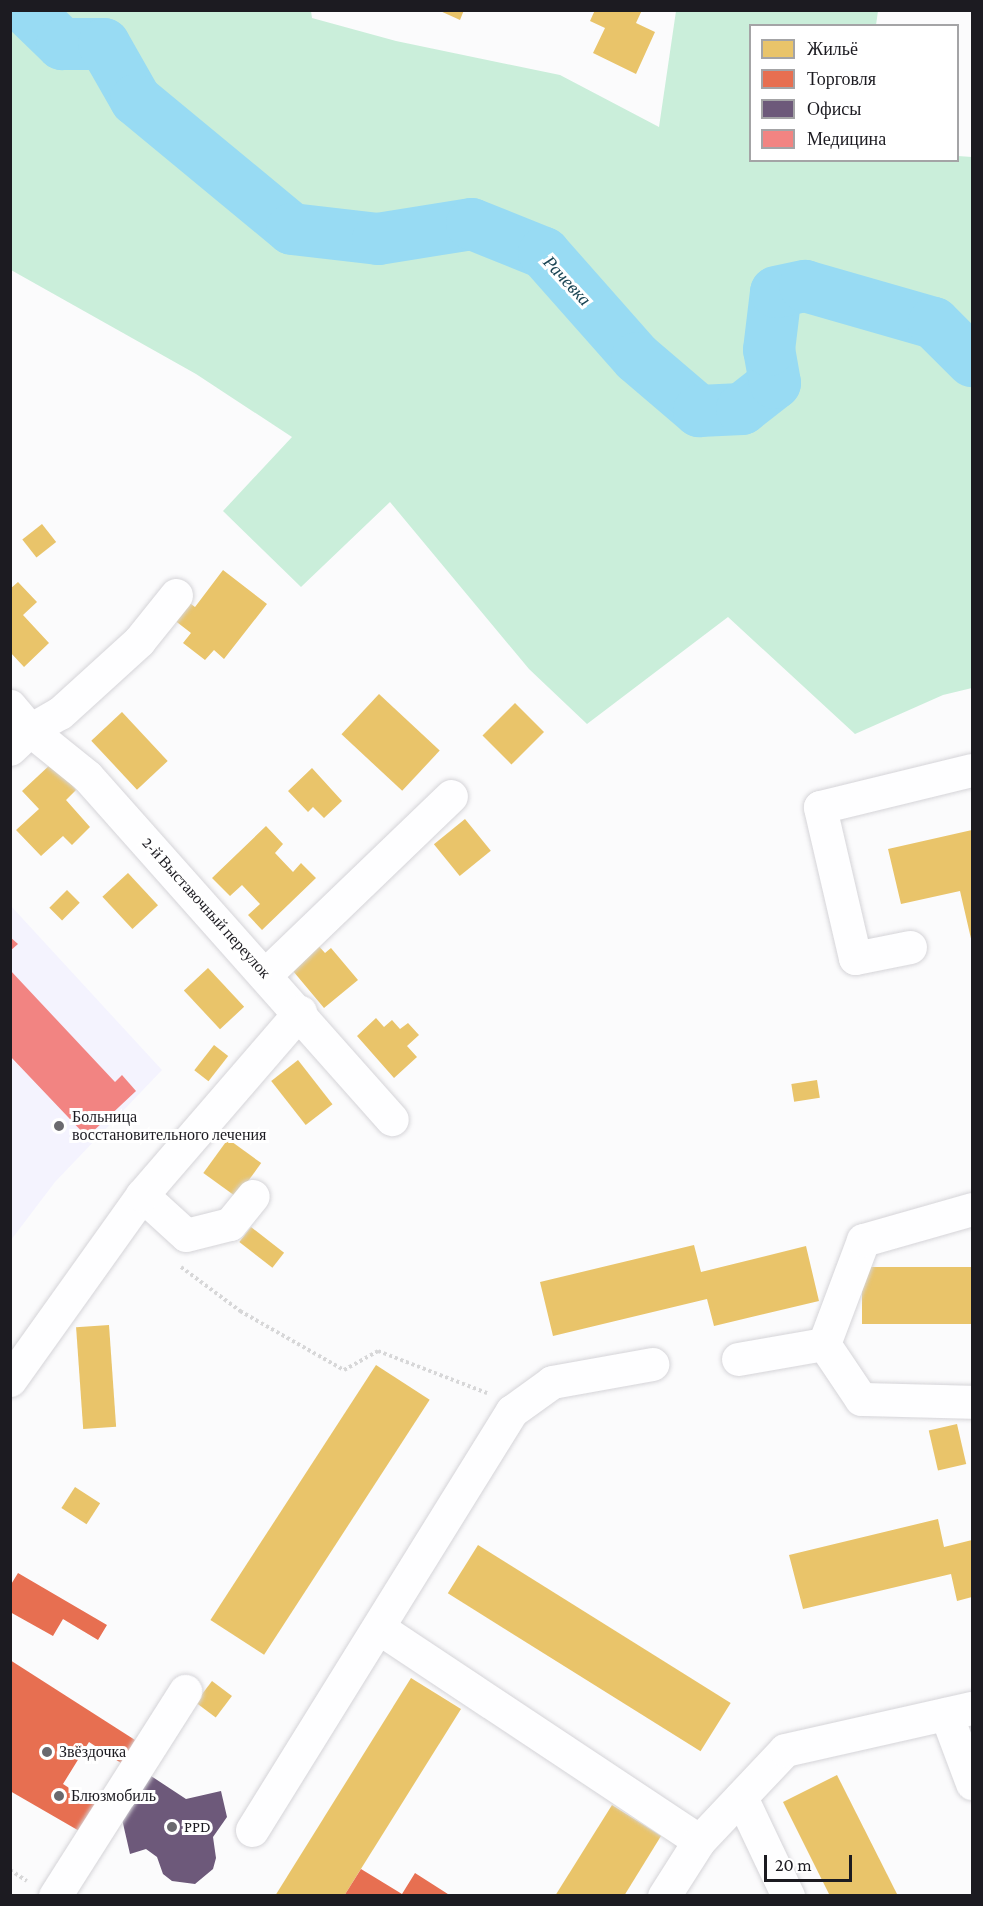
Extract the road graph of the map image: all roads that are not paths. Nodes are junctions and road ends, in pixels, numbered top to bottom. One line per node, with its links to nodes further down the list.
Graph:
1 (176, 595): 2 (street)
2 (17, 728): 6 (street, 2-й Выставочный переулок)
3 (972, 770): 5 (street)
4 (451, 796): 6 (street)
5 (909, 947)
6 (265, 975): 7 (street, 2-й Выставочный переулок)
7 (300, 1012): 8 (street, 2-й Выставочный переулок); 9 (street)
8 (392, 1119)
9 (142, 1196): 10 (street); 15 (street)
10 (253, 1196)
11 (972, 1209): 12 (street)
12 (824, 1344): 13 (street); 16 (street)
13 (738, 1359)
14 (652, 1364): 17 (street)
15 (10, 1380)
16 (972, 1402)
17 (379, 1628): 22 (street); 23 (street)
18 (185, 1691): 24 (street)
19 (959, 1711): 20 (street); 21 (street)
20 (972, 1783)
21 (741, 1797): 23 (street); 26 (street)
22 (252, 1830)
23 (699, 1841): 25 (street)
24 (55, 1896)
25 (664, 1896)
26 (788, 1896)

